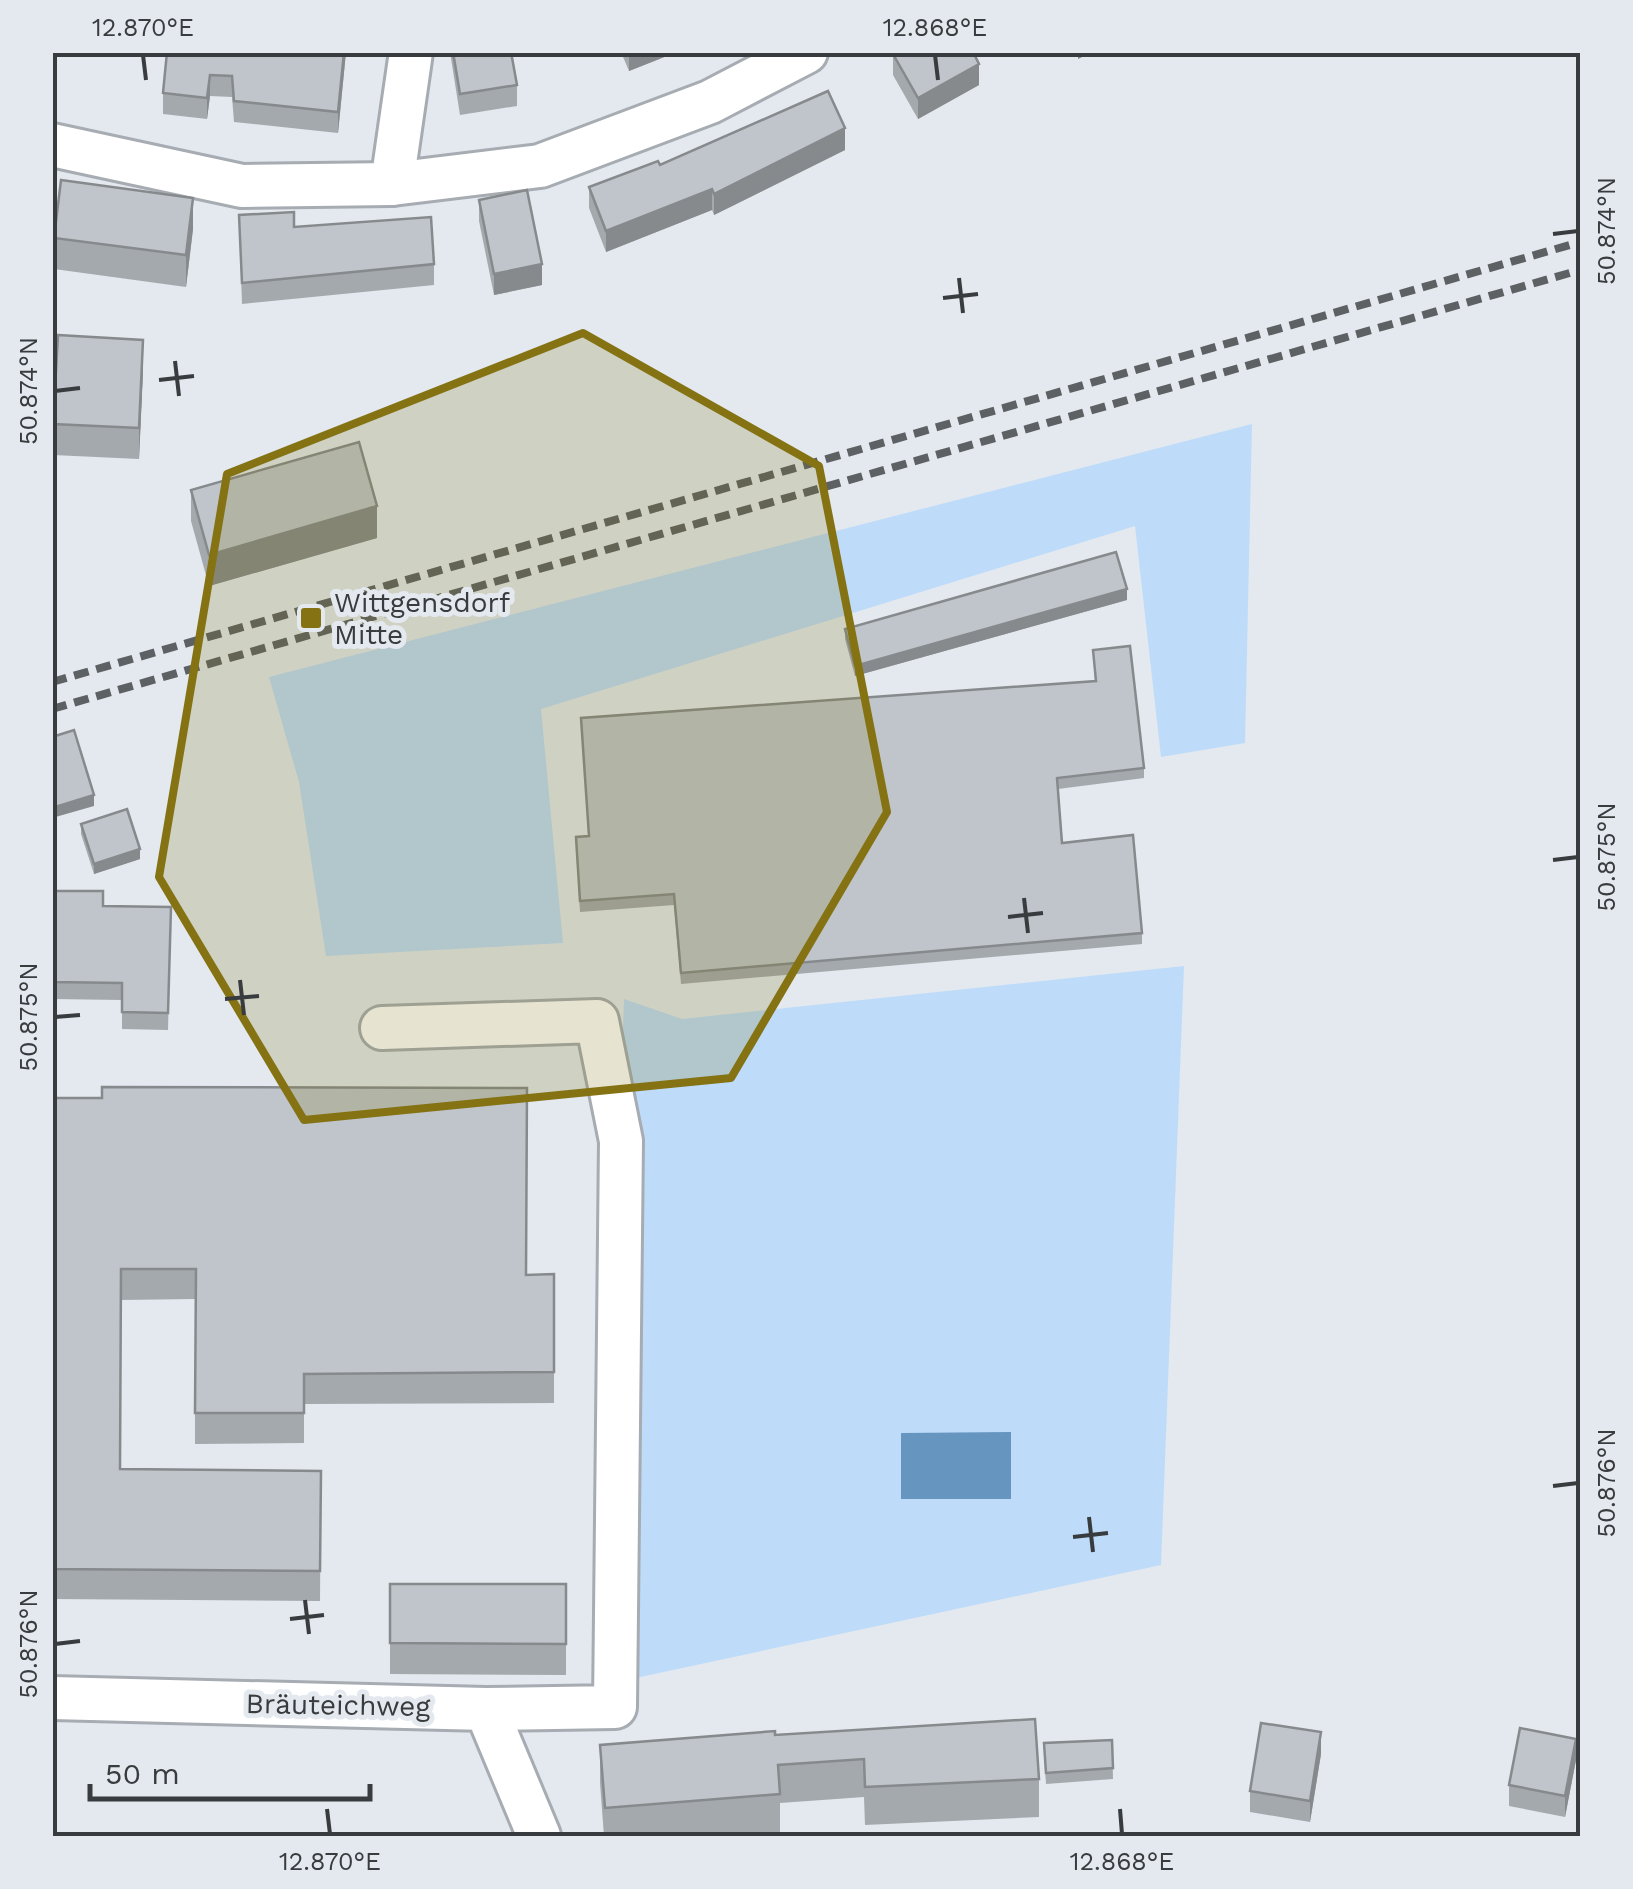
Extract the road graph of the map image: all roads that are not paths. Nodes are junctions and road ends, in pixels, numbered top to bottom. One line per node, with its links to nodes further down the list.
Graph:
1 (411, 52): 4 (street)
2 (806, 52): 4 (street)
3 (52, 144): 4 (street)
4 (392, 184)
5 (382, 1028): 7 (street, Bräuteichweg)
6 (52, 1698): 7 (street, Bräuteichweg)
7 (486, 1708): 8 (street)
8 (539, 1836)

